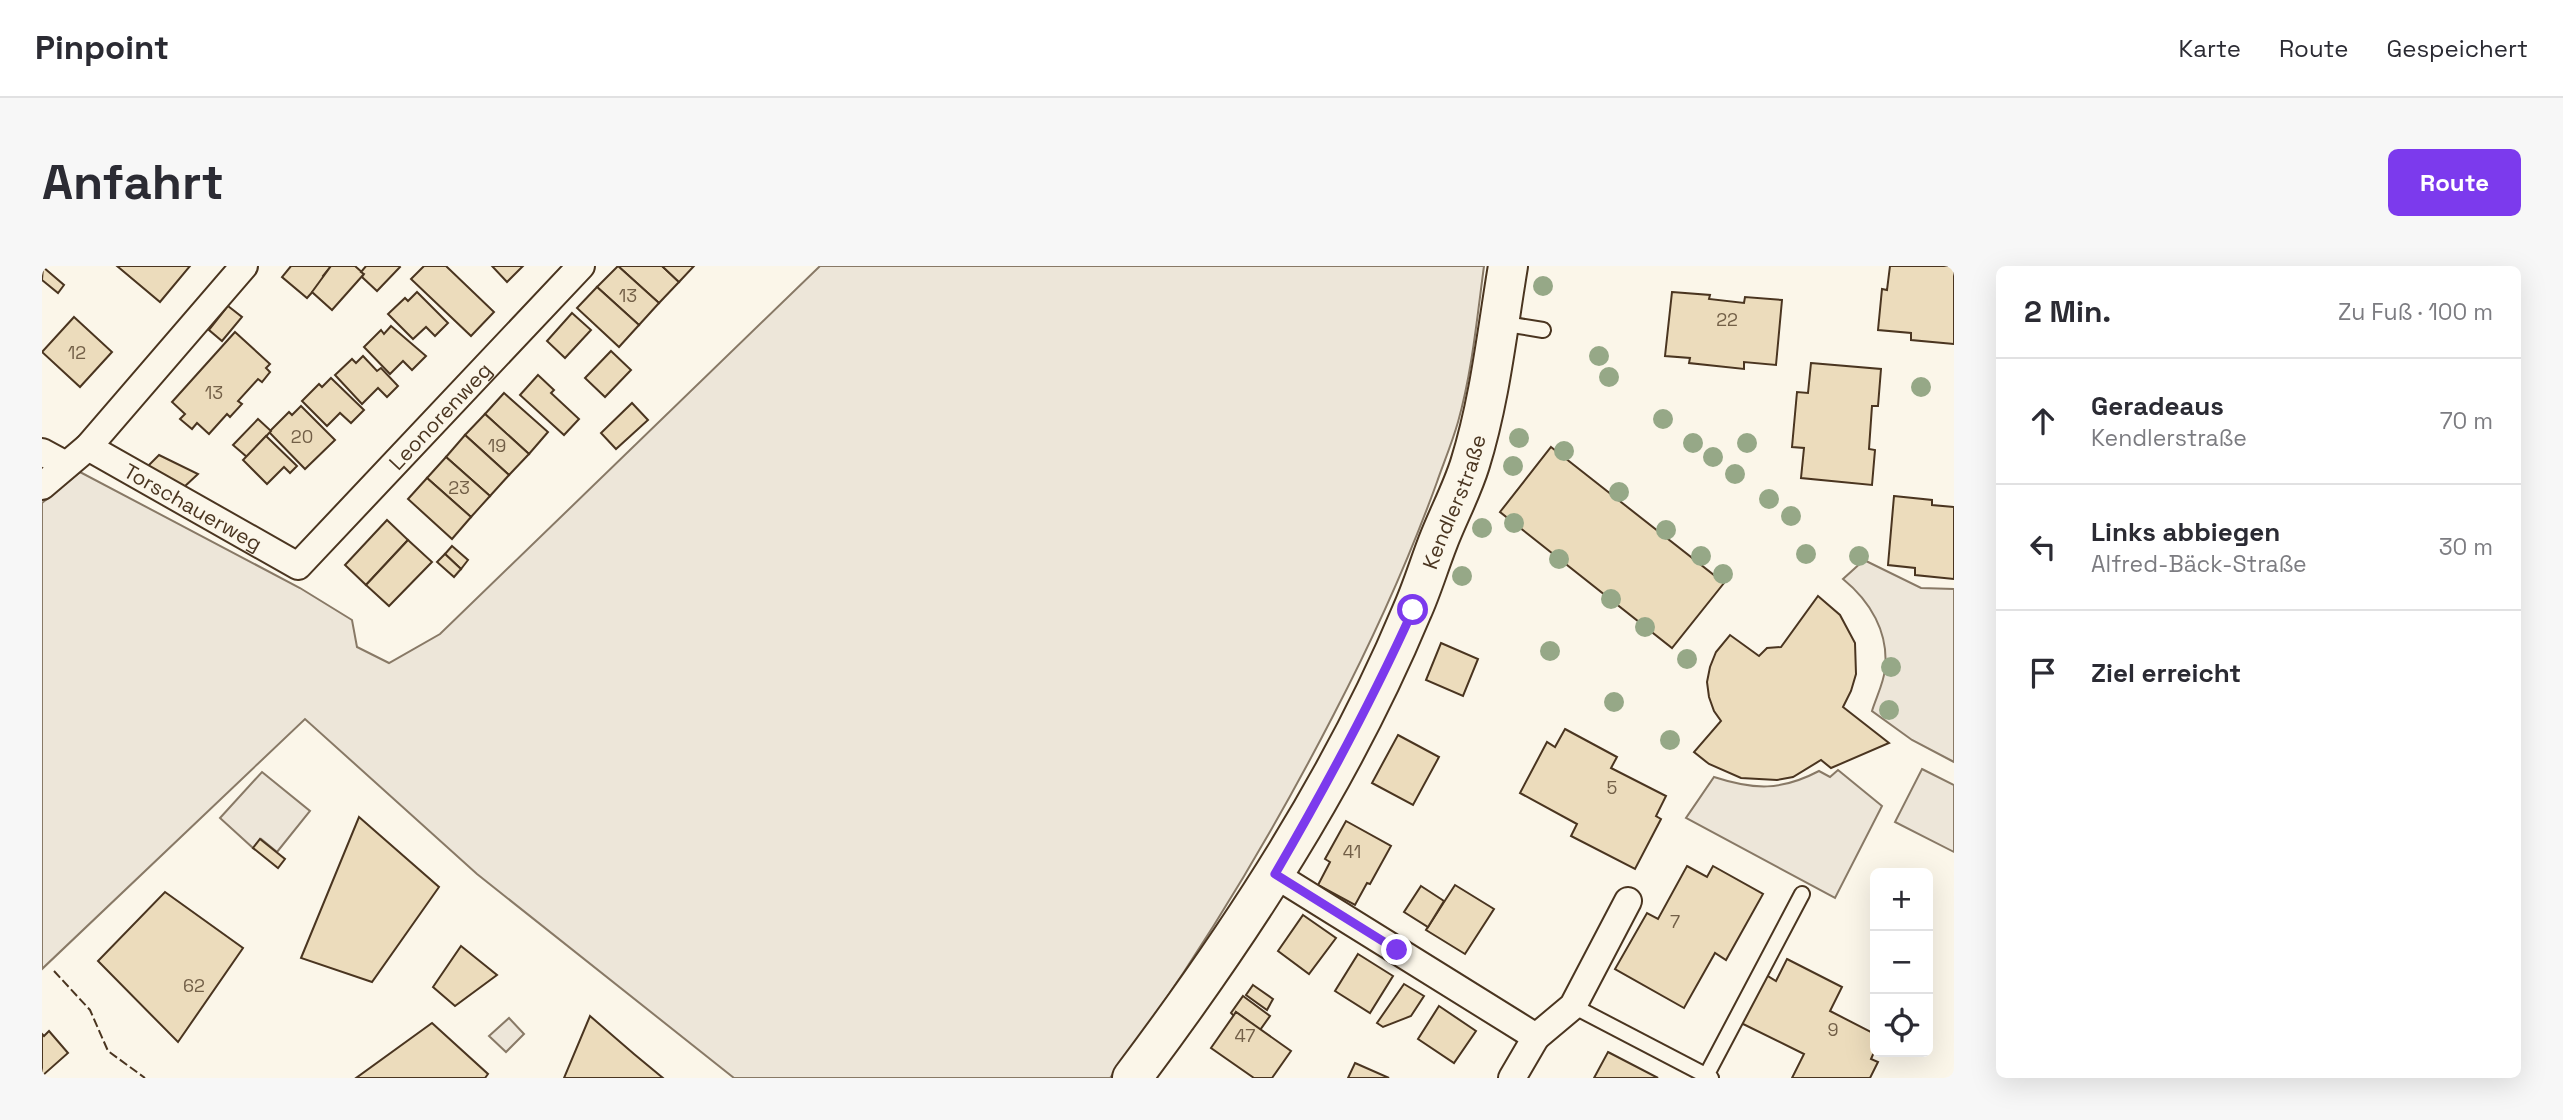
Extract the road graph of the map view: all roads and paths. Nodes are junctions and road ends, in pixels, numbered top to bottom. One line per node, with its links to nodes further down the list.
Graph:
1 (244, 266): 6 (street)
2 (581, 266): 10 (street, Leonorenweg)
3 (1508, 266): 4 (street, Kendlerstraße)
4 (1498, 323): 5 (lane); 11 (street, Kendlerstraße)
5 (1543, 330)
6 (88, 447): 8 (street); 10 (street, Torschauerweg)
7 (42, 452): 8 (street)
8 (66, 465): 9 (street)
9 (42, 486)
10 (298, 566)
11 (1275, 874): 15 (street); 17 (street, Kendlerstraße)
12 (1802, 894): 16 (lane)
13 (1628, 901): 14 (street)
14 (1573, 1006): 15 (street); 16 (lane)
15 (1536, 1037): 18 (street)
16 (1709, 1077)
17 (1132, 1078)
18 (1512, 1078)

